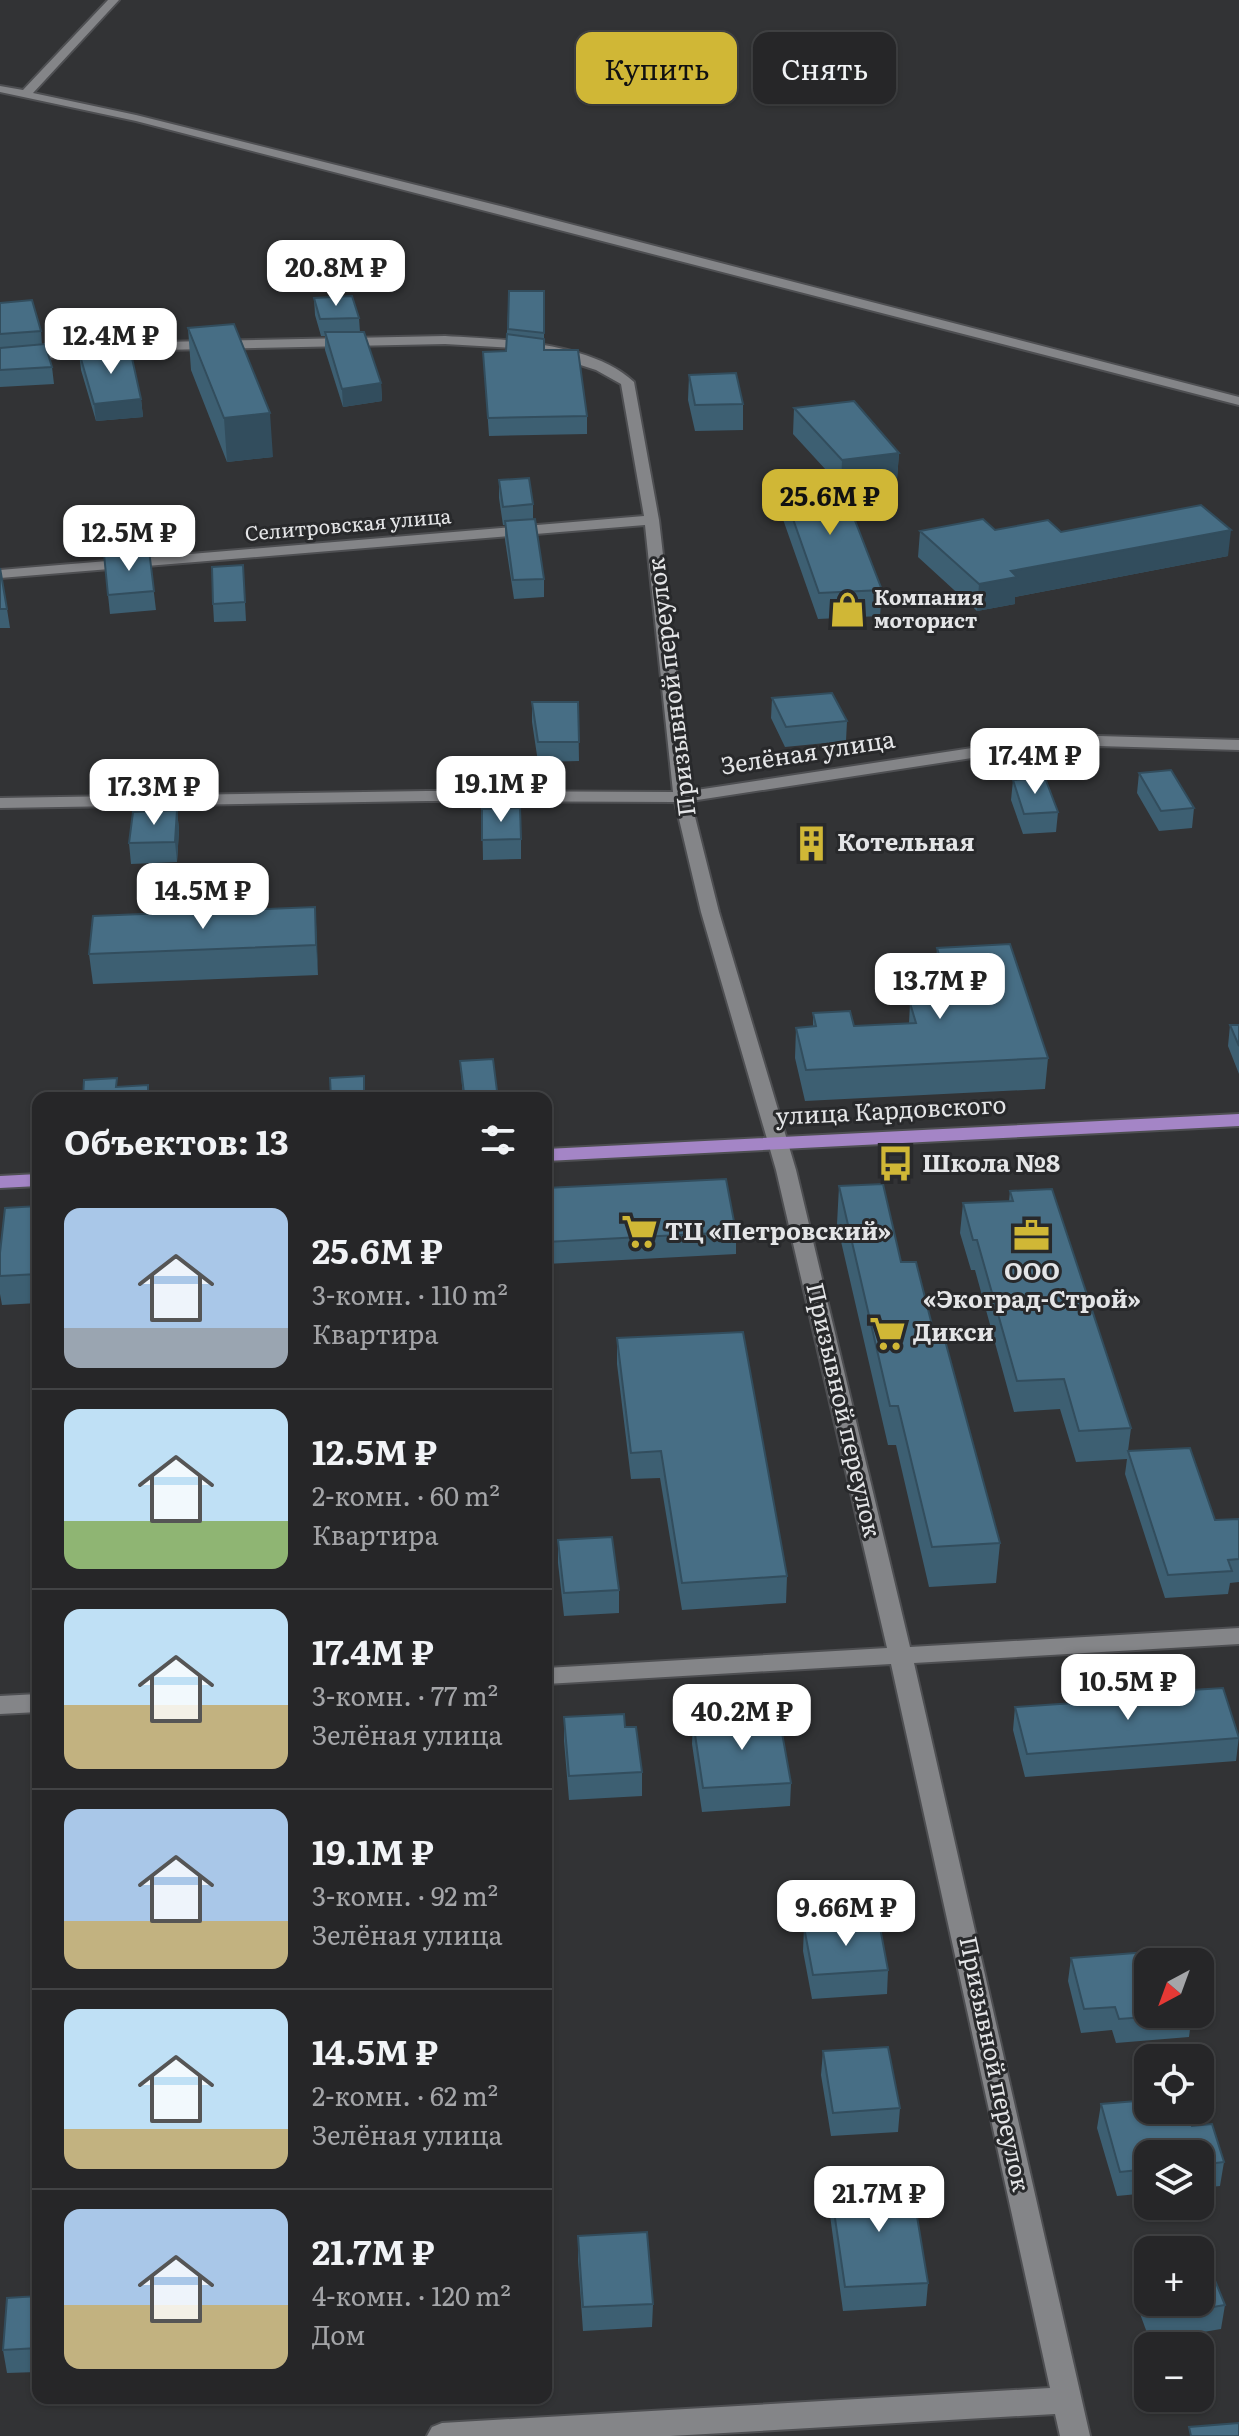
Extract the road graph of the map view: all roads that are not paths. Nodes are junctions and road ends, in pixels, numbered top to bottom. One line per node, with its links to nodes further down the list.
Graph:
1 (114, 0): 3 (street)
2 (0, 89): 3 (street)
3 (27, 92): 5 (street)
4 (0, 358): 6 (street, Призывной переулок)
5 (1239, 401)
6 (652, 520): 7 (street, Селитровская улица); 9 (street, Призывной переулок)
7 (0, 574)
8 (1239, 745): 9 (street, Зелёная улица)
9 (682, 797): 10 (street, Зелёная улица); 12 (street, Призывной переулок)
10 (0, 803)
11 (1239, 1120): 12 (main road, улица Кардовского)
12 (779, 1142): 13 (main road, улица Кардовского); 17 (street, Призывной переулок)
13 (552, 1155)
14 (32, 1180): 15 (main road)
15 (0, 1182)
16 (1239, 1636): 17 (street)
17 (902, 1657): 18 (street); 21 (street, Призывной переулок)
18 (552, 1676)
19 (32, 1703): 20 (street)
20 (0, 1705)
21 (1067, 2400): 22 (street); 23 (street, Призывной переулок)
22 (442, 2436)
23 (1075, 2436)

